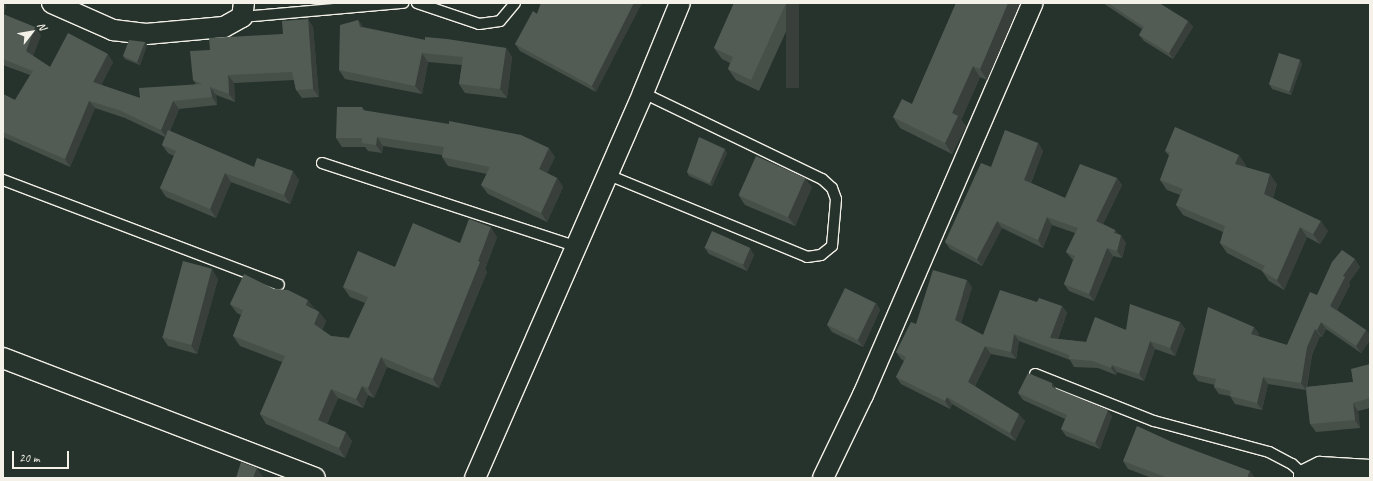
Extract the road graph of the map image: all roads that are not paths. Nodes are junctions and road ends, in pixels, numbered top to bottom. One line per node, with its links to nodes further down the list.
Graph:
1 (52, 3): 7 (street)
2 (403, 3): 7 (lane)
3 (417, 3): 4 (lane)
4 (515, 3)
5 (680, 3): 8 (street)
6 (1033, 3): 20 (street)
7 (243, 10)
8 (643, 94): 10 (street); 10 (lane)
9 (322, 164): 12 (lane)
10 (606, 174): 12 (street)
11 (3, 180): 13 (lane)
12 (575, 246): 19 (street)
13 (279, 285)
14 (3, 358): 18 (street)
15 (1035, 374): 17 (lane)
16 (1370, 470): 17 (street)
17 (1304, 476)
18 (315, 478)
19 (474, 478)
20 (823, 478)

